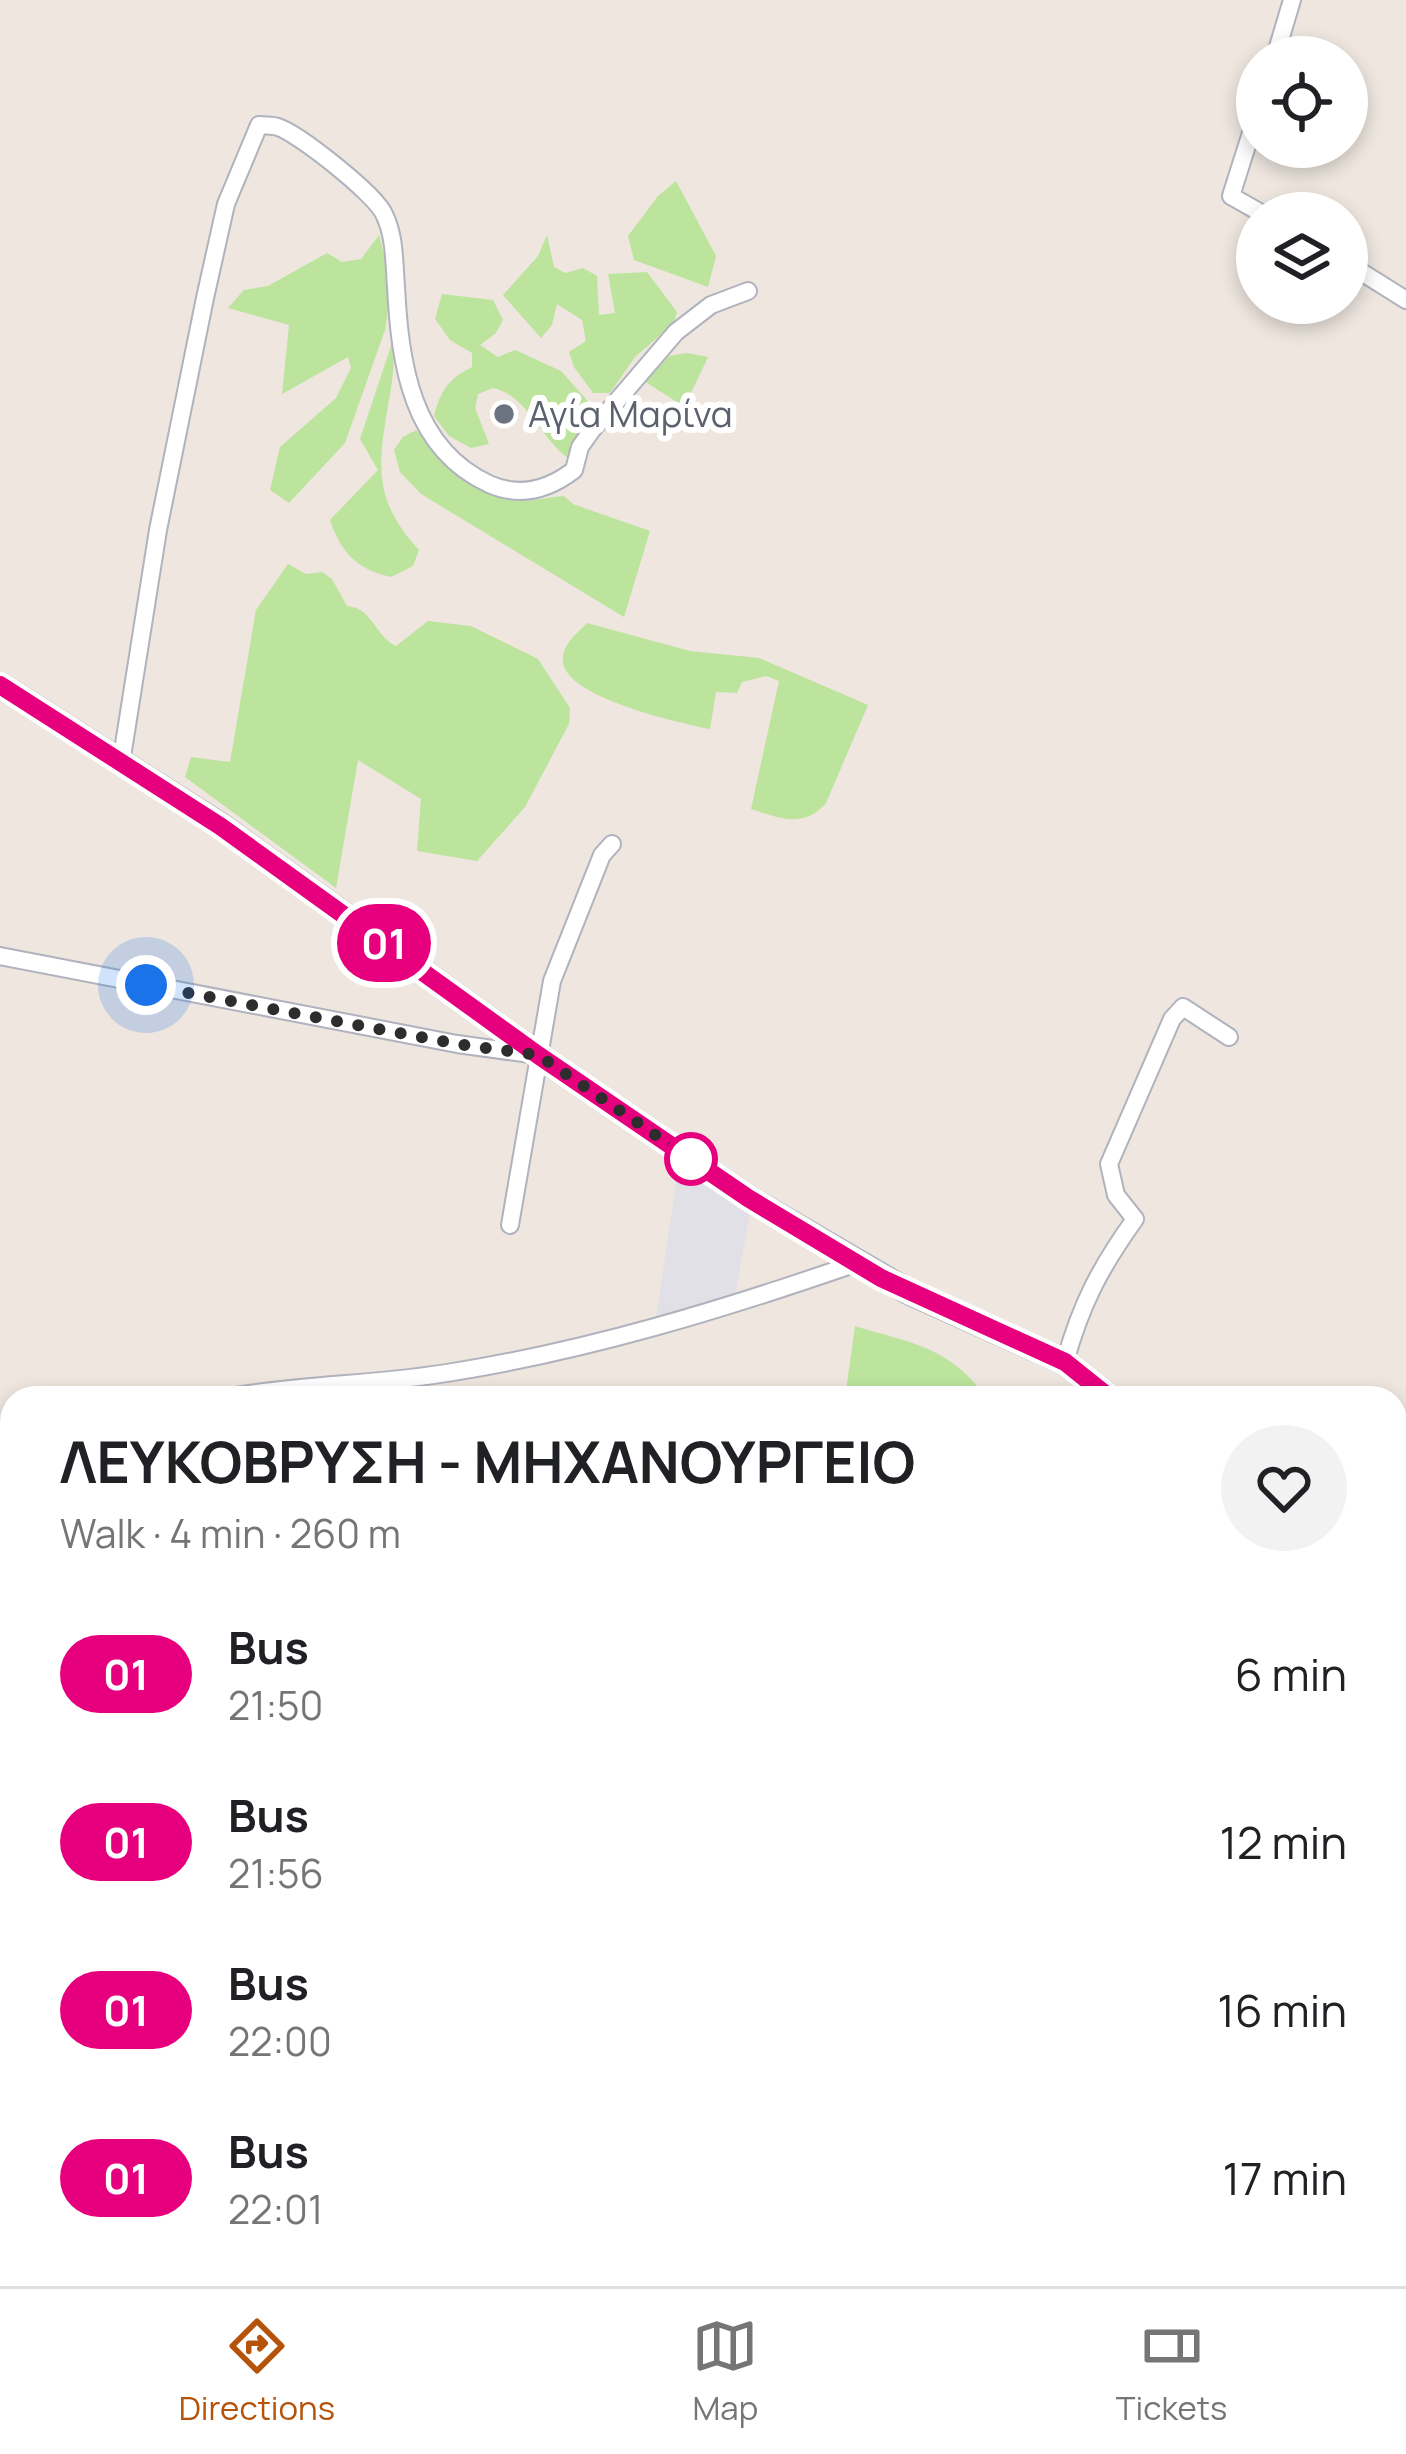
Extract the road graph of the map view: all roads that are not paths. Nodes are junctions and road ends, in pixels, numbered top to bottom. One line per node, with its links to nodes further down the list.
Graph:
1 (1292, 0): 2 (street)
2 (1281, 36)
3 (1241, 168): 4 (street)
4 (1236, 198)
5 (1368, 276): 7 (street)
6 (748, 291): 9 (street)
7 (1406, 300)
8 (0, 685): 9 (main road)
9 (121, 763): 13 (main road)
10 (612, 844): 13 (street)
11 (0, 956): 13 (street)
12 (1228, 1036): 16 (street)
13 (538, 1055): 14 (street); 15 (main road)
14 (510, 1225)
15 (854, 1264): 16 (main road); 17 (street)
16 (1065, 1362): 18 (main road)
17 (345, 1386)
18 (1095, 1386)

